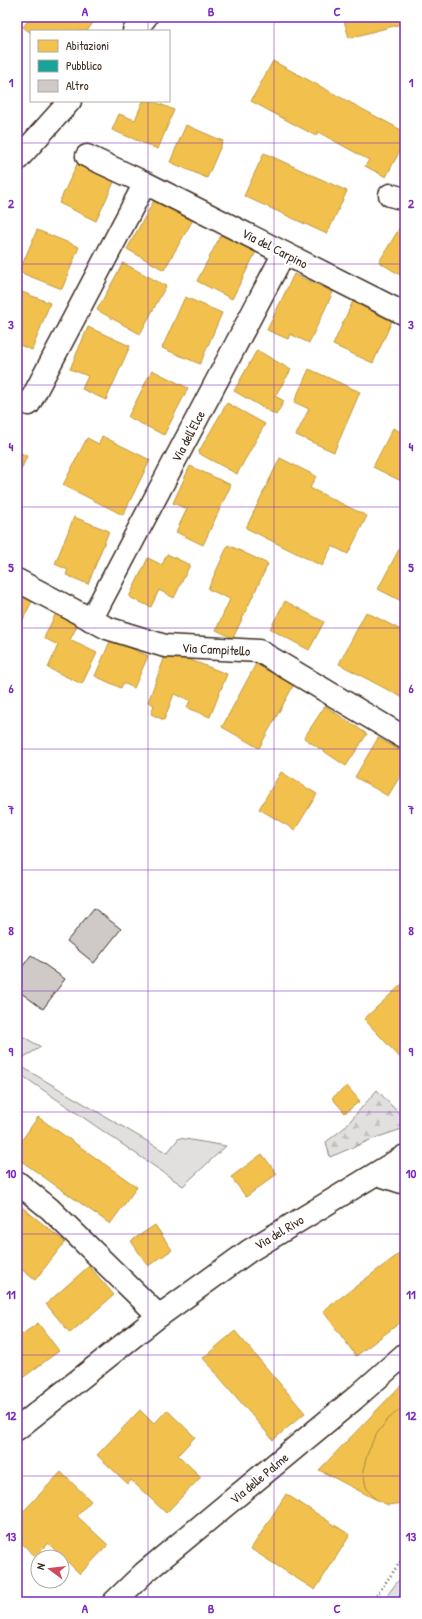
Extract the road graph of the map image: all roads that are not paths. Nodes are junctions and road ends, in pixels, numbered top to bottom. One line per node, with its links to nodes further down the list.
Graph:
1 (146, 17): 2 (street)
2 (135, 30)
3 (69, 102): 5 (street)
4 (87, 156): 6 (street, Via del Carpino)
5 (17, 160)
6 (145, 183): 7 (street, Via del Carpino); 9 (street)
7 (284, 253): 8 (street, Via del Carpino); 11 (street, Via dell'Elce)
8 (405, 314)
9 (29, 404)
10 (17, 580): 11 (street, Via Campitello)
11 (91, 620): 12 (street, Via Campitello)
12 (405, 738)
13 (405, 1156): 14 (street, Via del Rivo)
14 (377, 1174): 16 (street); 17 (street, Via del Rivo)
15 (17, 1182): 17 (street)
16 (405, 1183)
17 (159, 1316): 19 (street, Via del Rivo)
18 (405, 1354): 20 (street, Via delle Palme)
19 (17, 1429)
20 (114, 1602)

